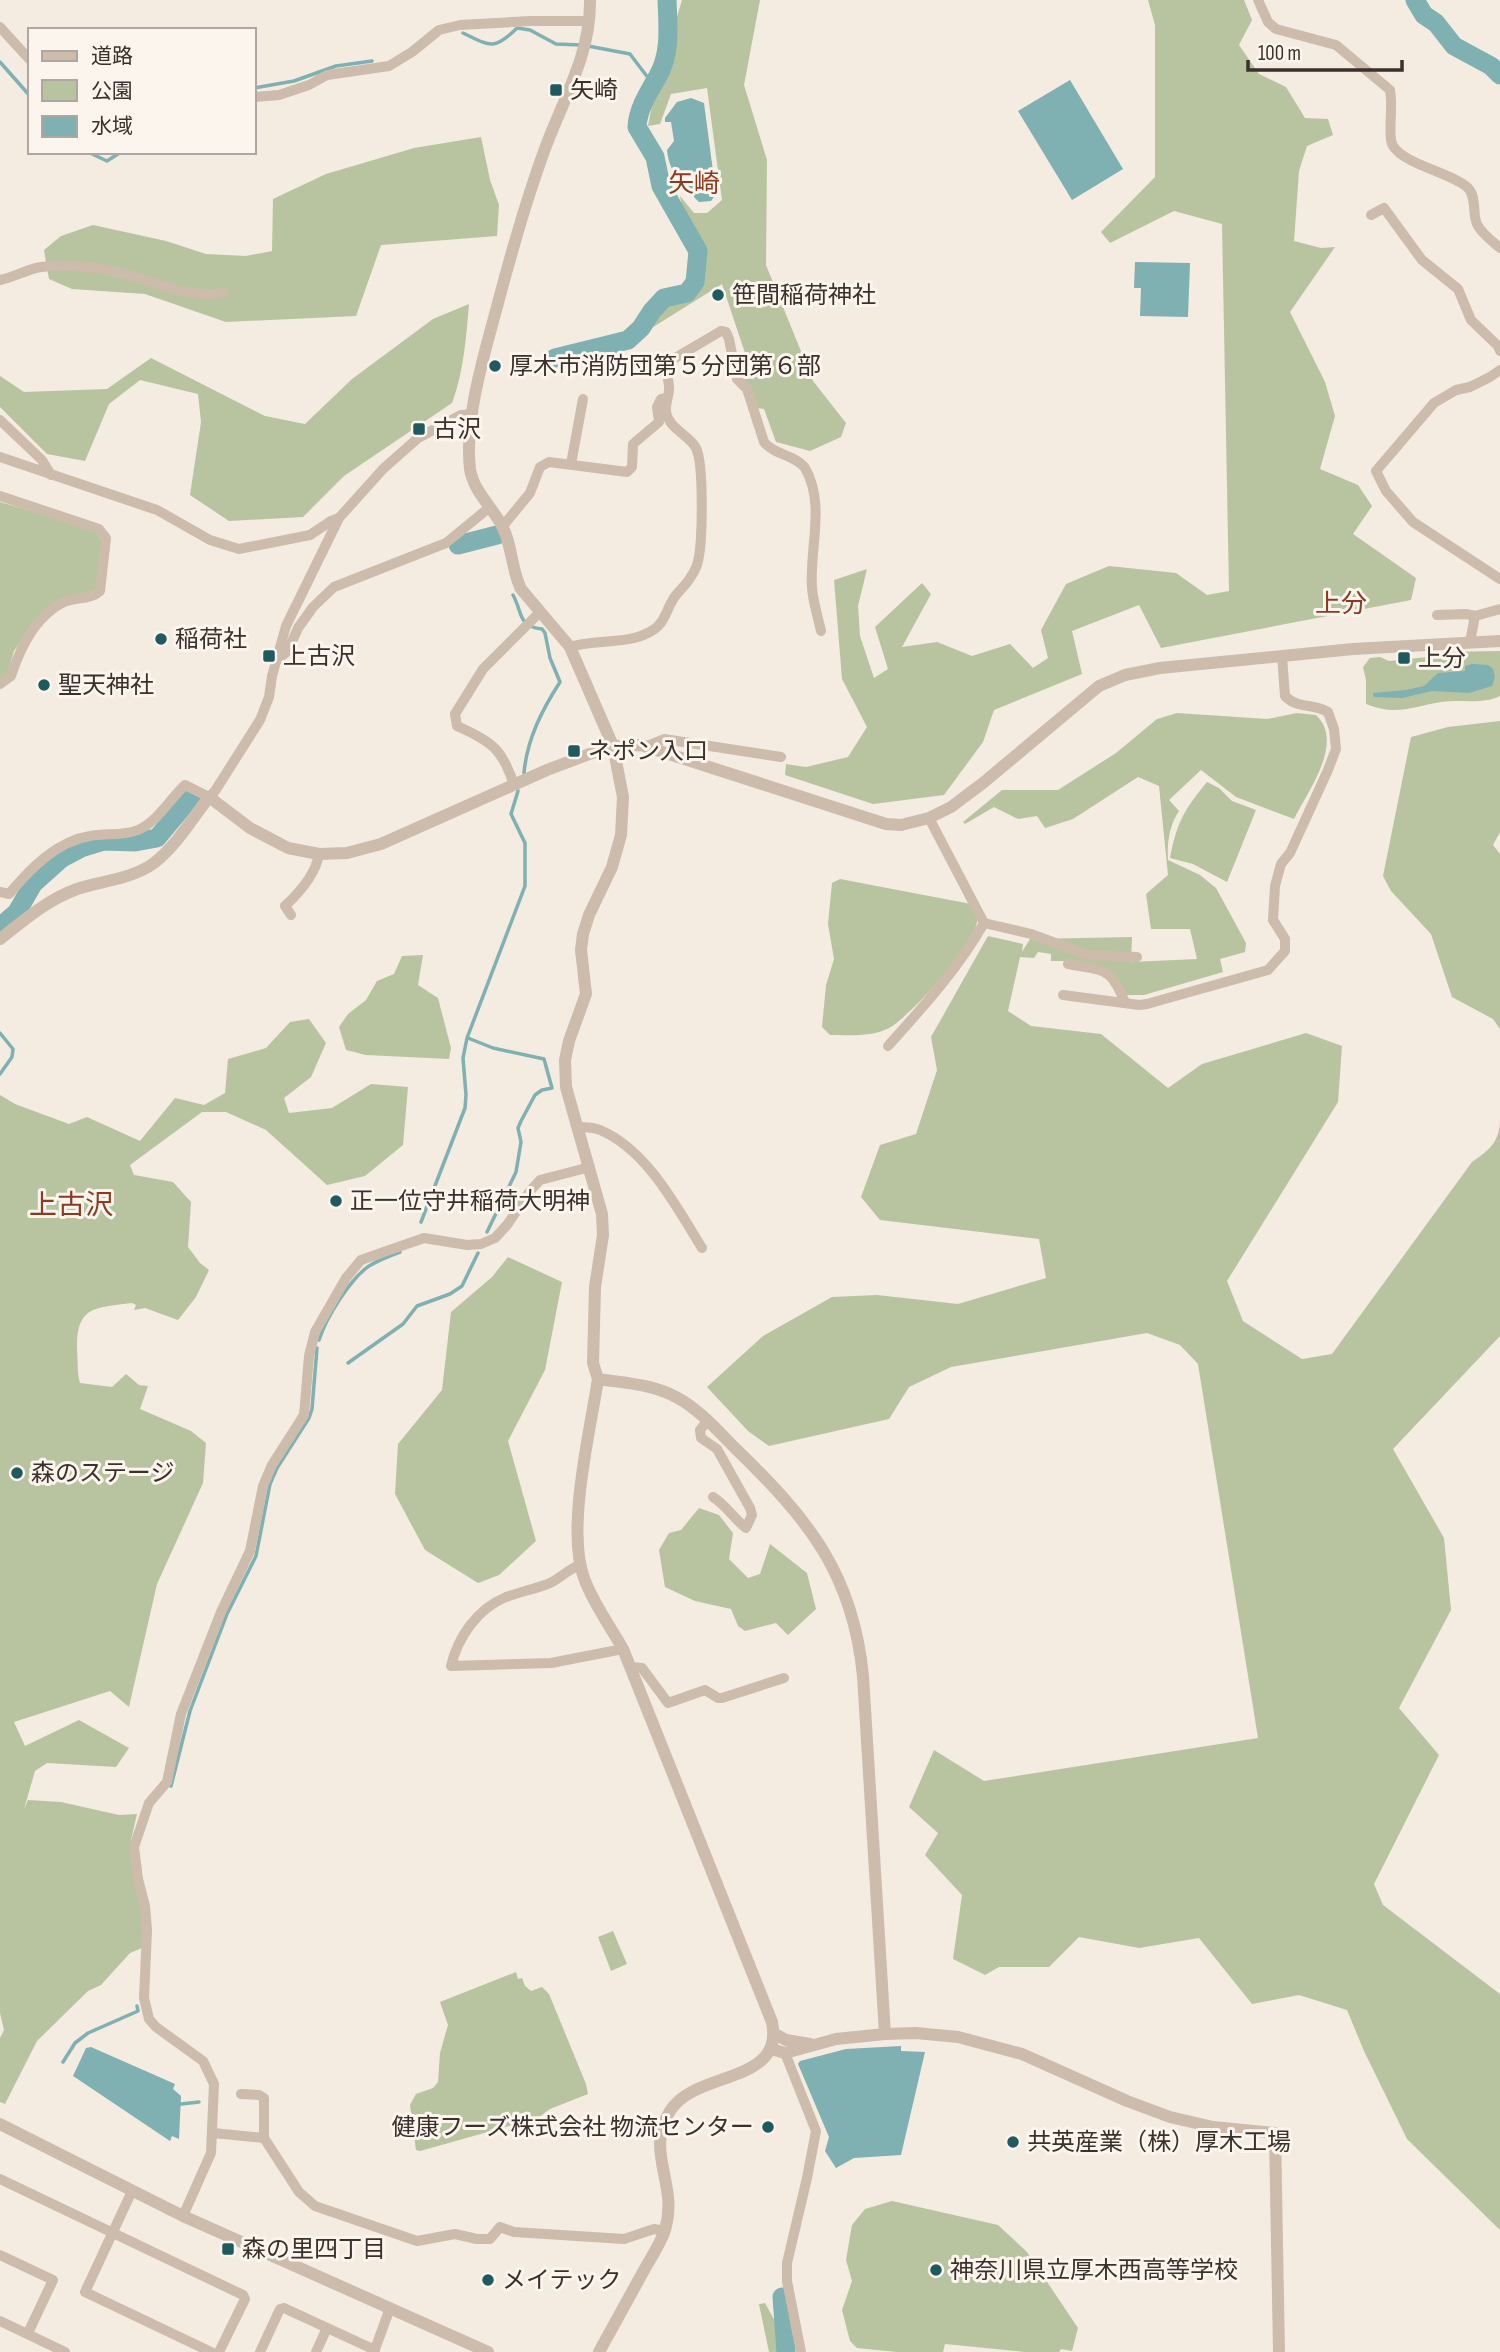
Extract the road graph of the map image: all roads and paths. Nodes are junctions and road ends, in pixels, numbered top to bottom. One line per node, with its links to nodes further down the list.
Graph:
1 (590, 0): 3 (street)
2 (1258, 0): 8 (street)
3 (589, 21): 6 (street); 15 (street)
4 (0, 27): 5 (street)
5 (28, 58)
6 (256, 97)
7 (1371, 215): 11 (street)
8 (1500, 248)
9 (0, 280): 10 (street)
10 (222, 293)
11 (1500, 351)
12 (1500, 370): 24 (street)
13 (667, 398): 18 (street); 29 (street); 32 (street)
14 (583, 399): 18 (street)
15 (473, 414): 21 (street); 22 (street)
16 (0, 420): 19 (street)
17 (0, 457): 19 (street)
18 (571, 464): 23 (street)
19 (52, 475): 22 (street)
20 (0, 496): 35 (street)
21 (490, 507): 23 (street); 34 (street)
22 (339, 518): 34 (street)
23 (503, 526): 26 (street)
24 (1500, 579)
25 (1500, 609): 28 (street)
26 (540, 612): 32 (street); 39 (street)
27 (1437, 615): 28 (street)
28 (1475, 616): 31 (street)
29 (821, 624)
30 (1500, 641): 31 (street)
31 (1470, 642): 33 (street)
32 (570, 647): 36 (street)
33 (1282, 656): 41 (street); 50 (street)
34 (277, 660): 40 (street)
35 (0, 684)
36 (613, 746): 37 (street); 39 (street); 52 (street)
37 (647, 747): 38 (street); 41 (street)
38 (780, 757)
39 (514, 785): 42 (street)
40 (209, 797): 42 (street); 43 (street); 46 (street)
41 (929, 818): 45 (street)
42 (319, 854): 44 (street)
43 (0, 892)
44 (291, 915)
45 (984, 923): 47 (street); 51 (street)
46 (0, 939)
47 (1137, 957)
48 (1068, 964): 50 (street)
49 (1063, 995): 50 (street)
50 (1125, 1003)
51 (888, 1046)
52 (578, 1127): 53 (street); 54 (street)
53 (590, 1167): 55 (street); 69 (street)
54 (702, 1248)
55 (598, 1379): 56 (street); 58 (street)
56 (707, 1420): 57 (street); 63 (street)
57 (713, 1497)
58 (580, 1565): 59 (street); 59 (street)
59 (624, 1649): 60 (street)
60 (631, 1667): 61 (street); 62 (street)
61 (784, 1678)
62 (775, 2034): 64 (street); 65 (street)
63 (885, 2034): 64 (street); 90 (street)
64 (814, 2044): 66 (street)
65 (771, 2049): 66 (street); 74 (street)
66 (785, 2053): 89 (street)
67 (241, 2094): 70 (street)
68 (0, 2124): 72 (street)
69 (213, 2133): 70 (street); 73 (street)
70 (264, 2138): 74 (street)
71 (0, 2179): 75 (street)
72 (132, 2191): 73 (street); 75 (street)
73 (183, 2216): 77 (street)
74 (664, 2231): 88 (street)
75 (112, 2233): 83 (street); 84 (street)
76 (0, 2255): 80 (street)
77 (390, 2308): 82 (street); 87 (street)
78 (0, 2320): 80 (street)
79 (327, 2328): 82 (street); 85 (street); 86 (street)
80 (28, 2333): 81 (street)
81 (59, 2351)
82 (374, 2351)
83 (211, 2352)
84 (219, 2352)
85 (260, 2352)
86 (316, 2352)
87 (488, 2352)
88 (599, 2352)
89 (801, 2352)
90 (1279, 2352)

